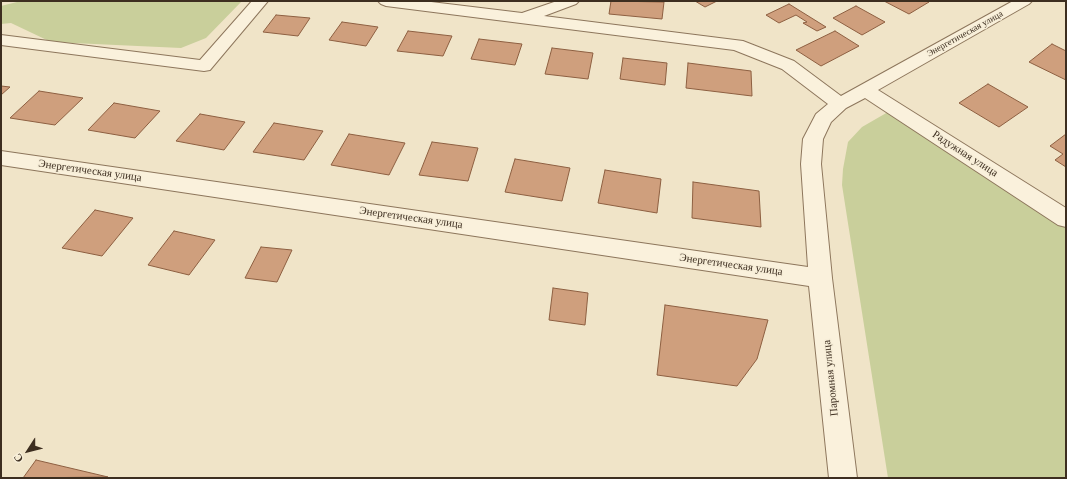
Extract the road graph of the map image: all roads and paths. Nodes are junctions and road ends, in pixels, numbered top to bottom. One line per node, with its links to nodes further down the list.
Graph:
1 (260, 1): 6 (street)
2 (386, 1): 5 (street)
3 (571, 1): 5 (street)
4 (1024, 1): 7 (street, Энергетическая улица)
5 (524, 18): 8 (street)
6 (1, 40)
7 (865, 90): 8 (street, Энергетическая улица); 10 (street, Радужная улица)
8 (840, 104): 11 (street, Паромная улица)
9 (1, 158): 11 (street, Энергетическая улица)
10 (1066, 219)
11 (820, 278): 12 (street, Паромная улица)
12 (843, 478)

